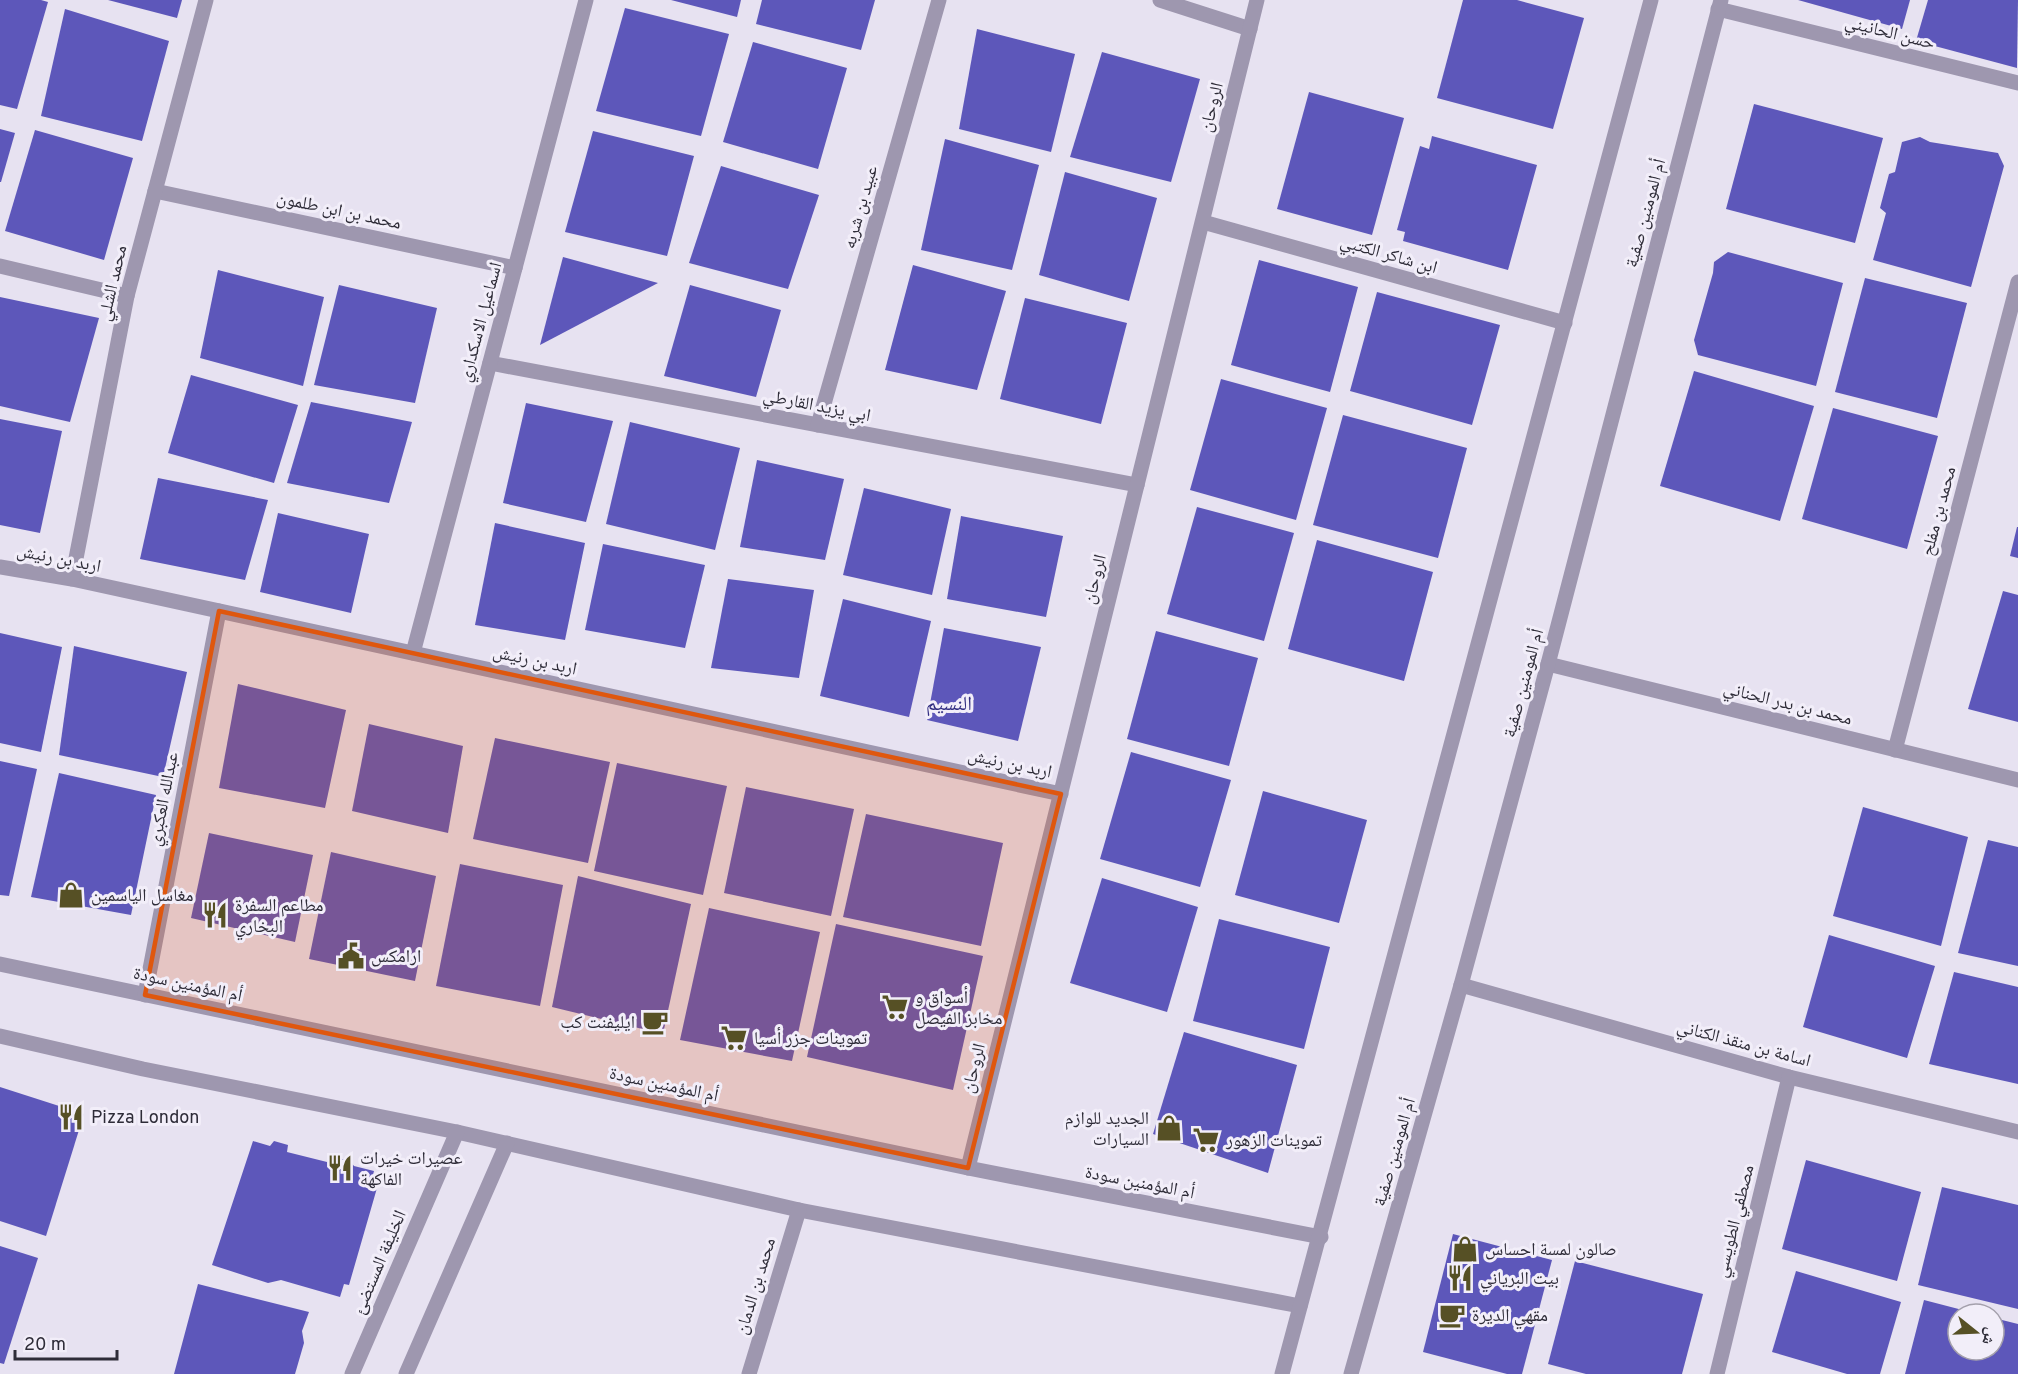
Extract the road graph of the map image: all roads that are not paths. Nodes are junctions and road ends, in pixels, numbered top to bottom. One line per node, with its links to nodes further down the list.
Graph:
1 (206, 0): 10 (street, محمد الشلي)
2 (586, 0): 13 (street, اسماعيل الاسكداري)
3 (939, 0): 18 (street, عبيد بن شربه)
4 (1160, 0): 8 (street)
5 (1257, 0): 8 (street, الروحان)
6 (1652, 0): 16 (street)
7 (1720, 4): 9 (street, حسن الحانيني); 24 (street, أم المومنين صفية)
8 (1250, 29): 11 (street, الروحان)
9 (2018, 83)
10 (155, 191): 13 (street, محمد بن ابن طلمون); 15 (street, محمد الشلي)
11 (1203, 222): 16 (street, ابن شاكر الكتبي); 19 (street, الروحان)
12 (0, 266): 15 (street)
13 (515, 268): 17 (street, اسماعيل الاسكداري)
14 (2018, 282): 25 (street, محمد بن مفلح)
15 (127, 296): 21 (street, محمد الشلي)
16 (1565, 323): 38 (street)
17 (489, 363): 18 (street, ابي يزيد القارطي); 23 (street, اسماعيل الاسكداري)
18 (818, 425): 19 (street, ابي يزيد القارطي)
19 (1137, 485): 27 (street, الروحان)
20 (0, 567): 21 (street, اربد بن رنيش)
21 (72, 579): 22 (street, اربد بن رنيش)
22 (219, 611): 23 (street, اربد بن رنيش); 30 (street, عبدالله العكبري)
23 (413, 653): 27 (street, اربد بن رنيش)
24 (1548, 664): 25 (street, محمد بن بدر الحناني); 29 (street, أم المومنين صفية)
25 (1895, 750): 26 (street, محمد بن بدر الحناني)
26 (2018, 780)
27 (1061, 794): 36 (street, الروحان)
28 (0, 964): 30 (street, أم المؤمنين سودة)
29 (1461, 986): 32 (street, اسامة بن منقذ الكناني); 44 (street, أم المومنين صفية)
30 (146, 995): 36 (street, أم المؤمنين سودة)
31 (0, 1035): 33 (street)
32 (1789, 1077): 34 (street, اسامة بن منقذ الكناني); 45 (street, مصطفي الطويسي)
33 (457, 1132): 35 (street); 40 (street, الخليفة المستضئ)
34 (2018, 1132)
35 (507, 1143): 37 (street); 41 (street)
36 (968, 1168): 38 (street, أم المؤمنين سودة)
37 (799, 1210): 39 (street); 42 (street, محمد بن الدمان)
38 (1320, 1237): 39 (street)
39 (1300, 1306): 43 (street)
40 (352, 1374)
41 (406, 1374)
42 (749, 1374)
43 (1282, 1374)
44 (1351, 1374)
45 (1717, 1374)

